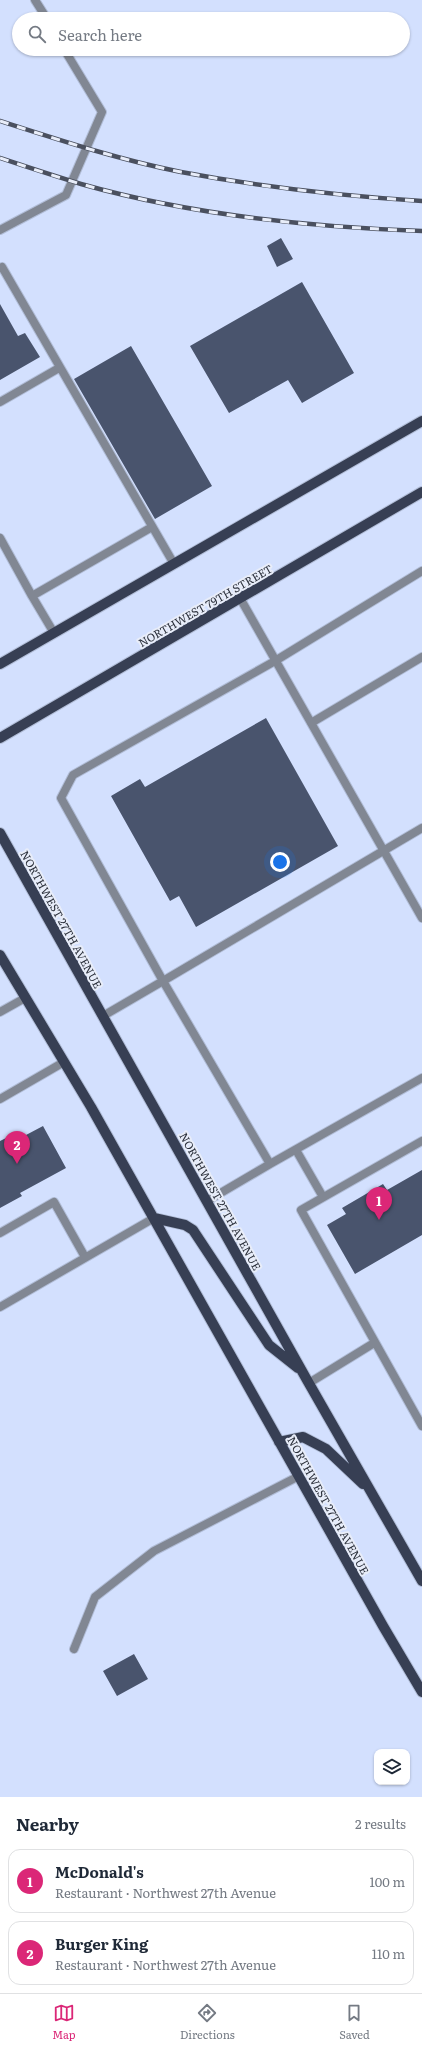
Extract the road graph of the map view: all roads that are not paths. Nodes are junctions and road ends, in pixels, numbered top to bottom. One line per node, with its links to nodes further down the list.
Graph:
1 (35, 0): 2 (street)
2 (42, 12)
3 (68, 56): 4 (street)
4 (0, 230)
5 (0, 268): 6 (street)
6 (59, 368): 7 (street); 10 (street)
7 (0, 402)
8 (422, 421): 12 (main road)
9 (422, 492): 15 (main road, NORTHWEST 79TH STREET)
10 (152, 527): 12 (street); 14 (street)
11 (0, 538): 14 (street)
12 (174, 564): 16 (main road)
13 (422, 572): 18 (street)
14 (32, 596): 16 (street)
15 (240, 598): 18 (street); 21 (main road, NORTHWEST 79TH STREET)
16 (54, 633): 19 (main road)
17 (422, 657): 20 (street)
18 (275, 661): 20 (street); 27 (street)
19 (0, 664)
20 (310, 723): 24 (street)
21 (0, 738)
22 (422, 828): 24 (street)
23 (0, 833): 30 (main road, NORTHWEST 27TH AVENUE)
24 (383, 851): 25 (street); 27 (street)
25 (422, 918)
26 (0, 955): 28 (main road, NORTHWEST 27TH AVENUE)
27 (163, 980): 30 (street); 36 (street)
28 (25, 998): 29 (street); 31 (main road, NORTHWEST 27TH AVENUE)
29 (0, 1012)
30 (103, 1016): 38 (main road, NORTHWEST 27TH AVENUE)
31 (64, 1062): 33 (street); 39 (main road, NORTHWEST 27TH AVENUE)
32 (422, 1078): 35 (street)
33 (0, 1099)
34 (422, 1141): 37 (street)
35 (296, 1150): 36 (street); 37 (street)
36 (270, 1164): 38 (street)
37 (323, 1197): 43 (street)
38 (207, 1201): 44 (main road, NORTHWEST 27TH AVENUE)
39 (154, 1218): 41 (street); 44 (main road); 47 (main road, NORTHWEST 27TH AVENUE)
40 (0, 1233): 41 (street)
41 (85, 1257): 42 (street)
42 (0, 1307)
43 (374, 1343): 45 (street); 46 (street)
44 (302, 1372): 45 (main road, NORTHWEST 27TH AVENUE)
45 (309, 1383): 49 (main road, NORTHWEST 27TH AVENUE)
46 (422, 1426)
47 (279, 1442): 48 (main road, NORTHWEST 27TH AVENUE); 49 (main road)
48 (299, 1476): 51 (street); 52 (main road, NORTHWEST 27TH AVENUE)
49 (370, 1490): 50 (main road, NORTHWEST 27TH AVENUE)
50 (422, 1581)
51 (74, 1649)
52 (422, 1692)

